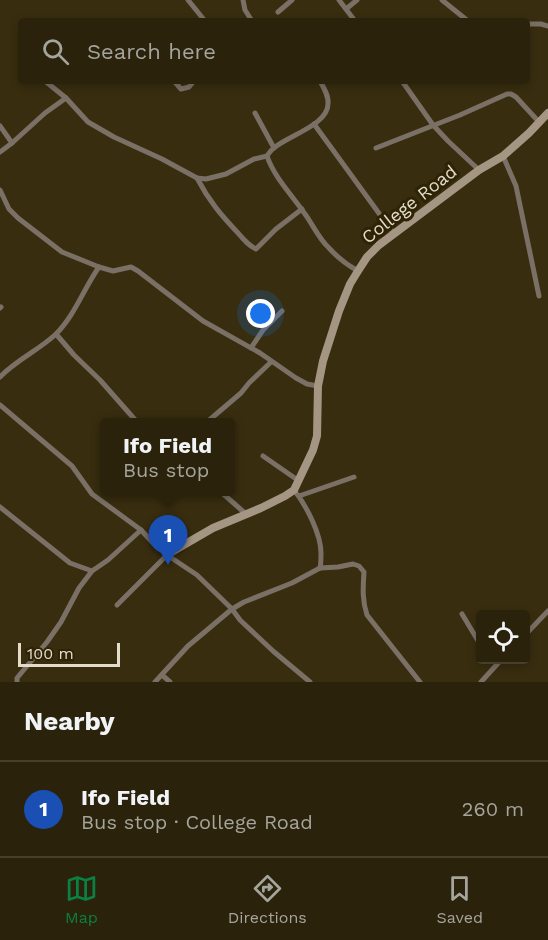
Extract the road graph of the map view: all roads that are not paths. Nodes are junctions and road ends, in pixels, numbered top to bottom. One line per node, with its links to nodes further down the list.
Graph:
1 (188, 0): 9 (street)
2 (243, 0): 10 (street)
3 (292, 0): 8 (street)
4 (339, 0): 7 (street)
5 (357, 0): 7 (street)
6 (442, 0): 12 (street)
7 (346, 9): 11 (street)
8 (279, 12)
9 (203, 18)
10 (250, 18)
11 (353, 18)
12 (464, 18)
13 (530, 24): 14 (street)
14 (548, 26)
15 (49, 84): 20 (street)
16 (177, 84): 17 (street)
17 (192, 84)
18 (322, 84): 24 (street)
19 (404, 84): 26 (street)
20 (66, 98): 27 (street); 34 (street)
21 (255, 113): 28 (street)
22 (548, 113): 23 (main road, College Road)
23 (539, 122): 26 (street); 32 (main road, College Road)
24 (314, 124): 28 (street); 37 (street)
25 (0, 126): 27 (street)
26 (434, 126): 29 (street); 33 (street)
27 (12, 143): 30 (street)
28 (274, 148): 31 (street)
29 (376, 148)
30 (0, 152)
31 (267, 156): 34 (street); 36 (street)
32 (503, 156): 33 (main road, College Road); 40 (street)
33 (479, 170): 37 (main road, College Road)
34 (197, 178): 36 (street)
35 (0, 190): 38 (street)
36 (302, 209): 39 (street)
37 (394, 234): 39 (main road, College Road)
38 (99, 267): 42 (street); 43 (street)
39 (358, 271): 46 (main road, College Road)
40 (539, 296)
41 (282, 311): 43 (street)
42 (56, 334): 45 (street); 48 (street)
43 (251, 348): 44 (street)
44 (271, 362): 46 (street); 49 (street)
45 (0, 377)
46 (318, 386): 52 (main road, College Road)
47 (0, 405): 56 (street)
48 (133, 418)
49 (213, 418)
50 (263, 456): 52 (street)
51 (354, 477): 52 (street)
52 (298, 489): 55 (main road); 58 (street)
53 (226, 496): 55 (street)
54 (0, 507): 59 (street)
55 (246, 514): 57 (main road)
56 (141, 530): 57 (street); 59 (street)
57 (168, 554): 60 (street); 61 (street)
58 (320, 568): 61 (street); 72 (street)
59 (92, 571): 68 (street)
60 (117, 605)
61 (231, 609): 67 (street); 71 (street)
62 (548, 611): 64 (street)
63 (462, 614): 65 (street)
64 (530, 629)
65 (476, 637)
66 (495, 664): 73 (street)
67 (162, 675): 69 (street); 70 (street)
68 (16, 682)
69 (155, 682)
70 (170, 682)
71 (310, 682)
72 (420, 682)
73 (481, 682)

